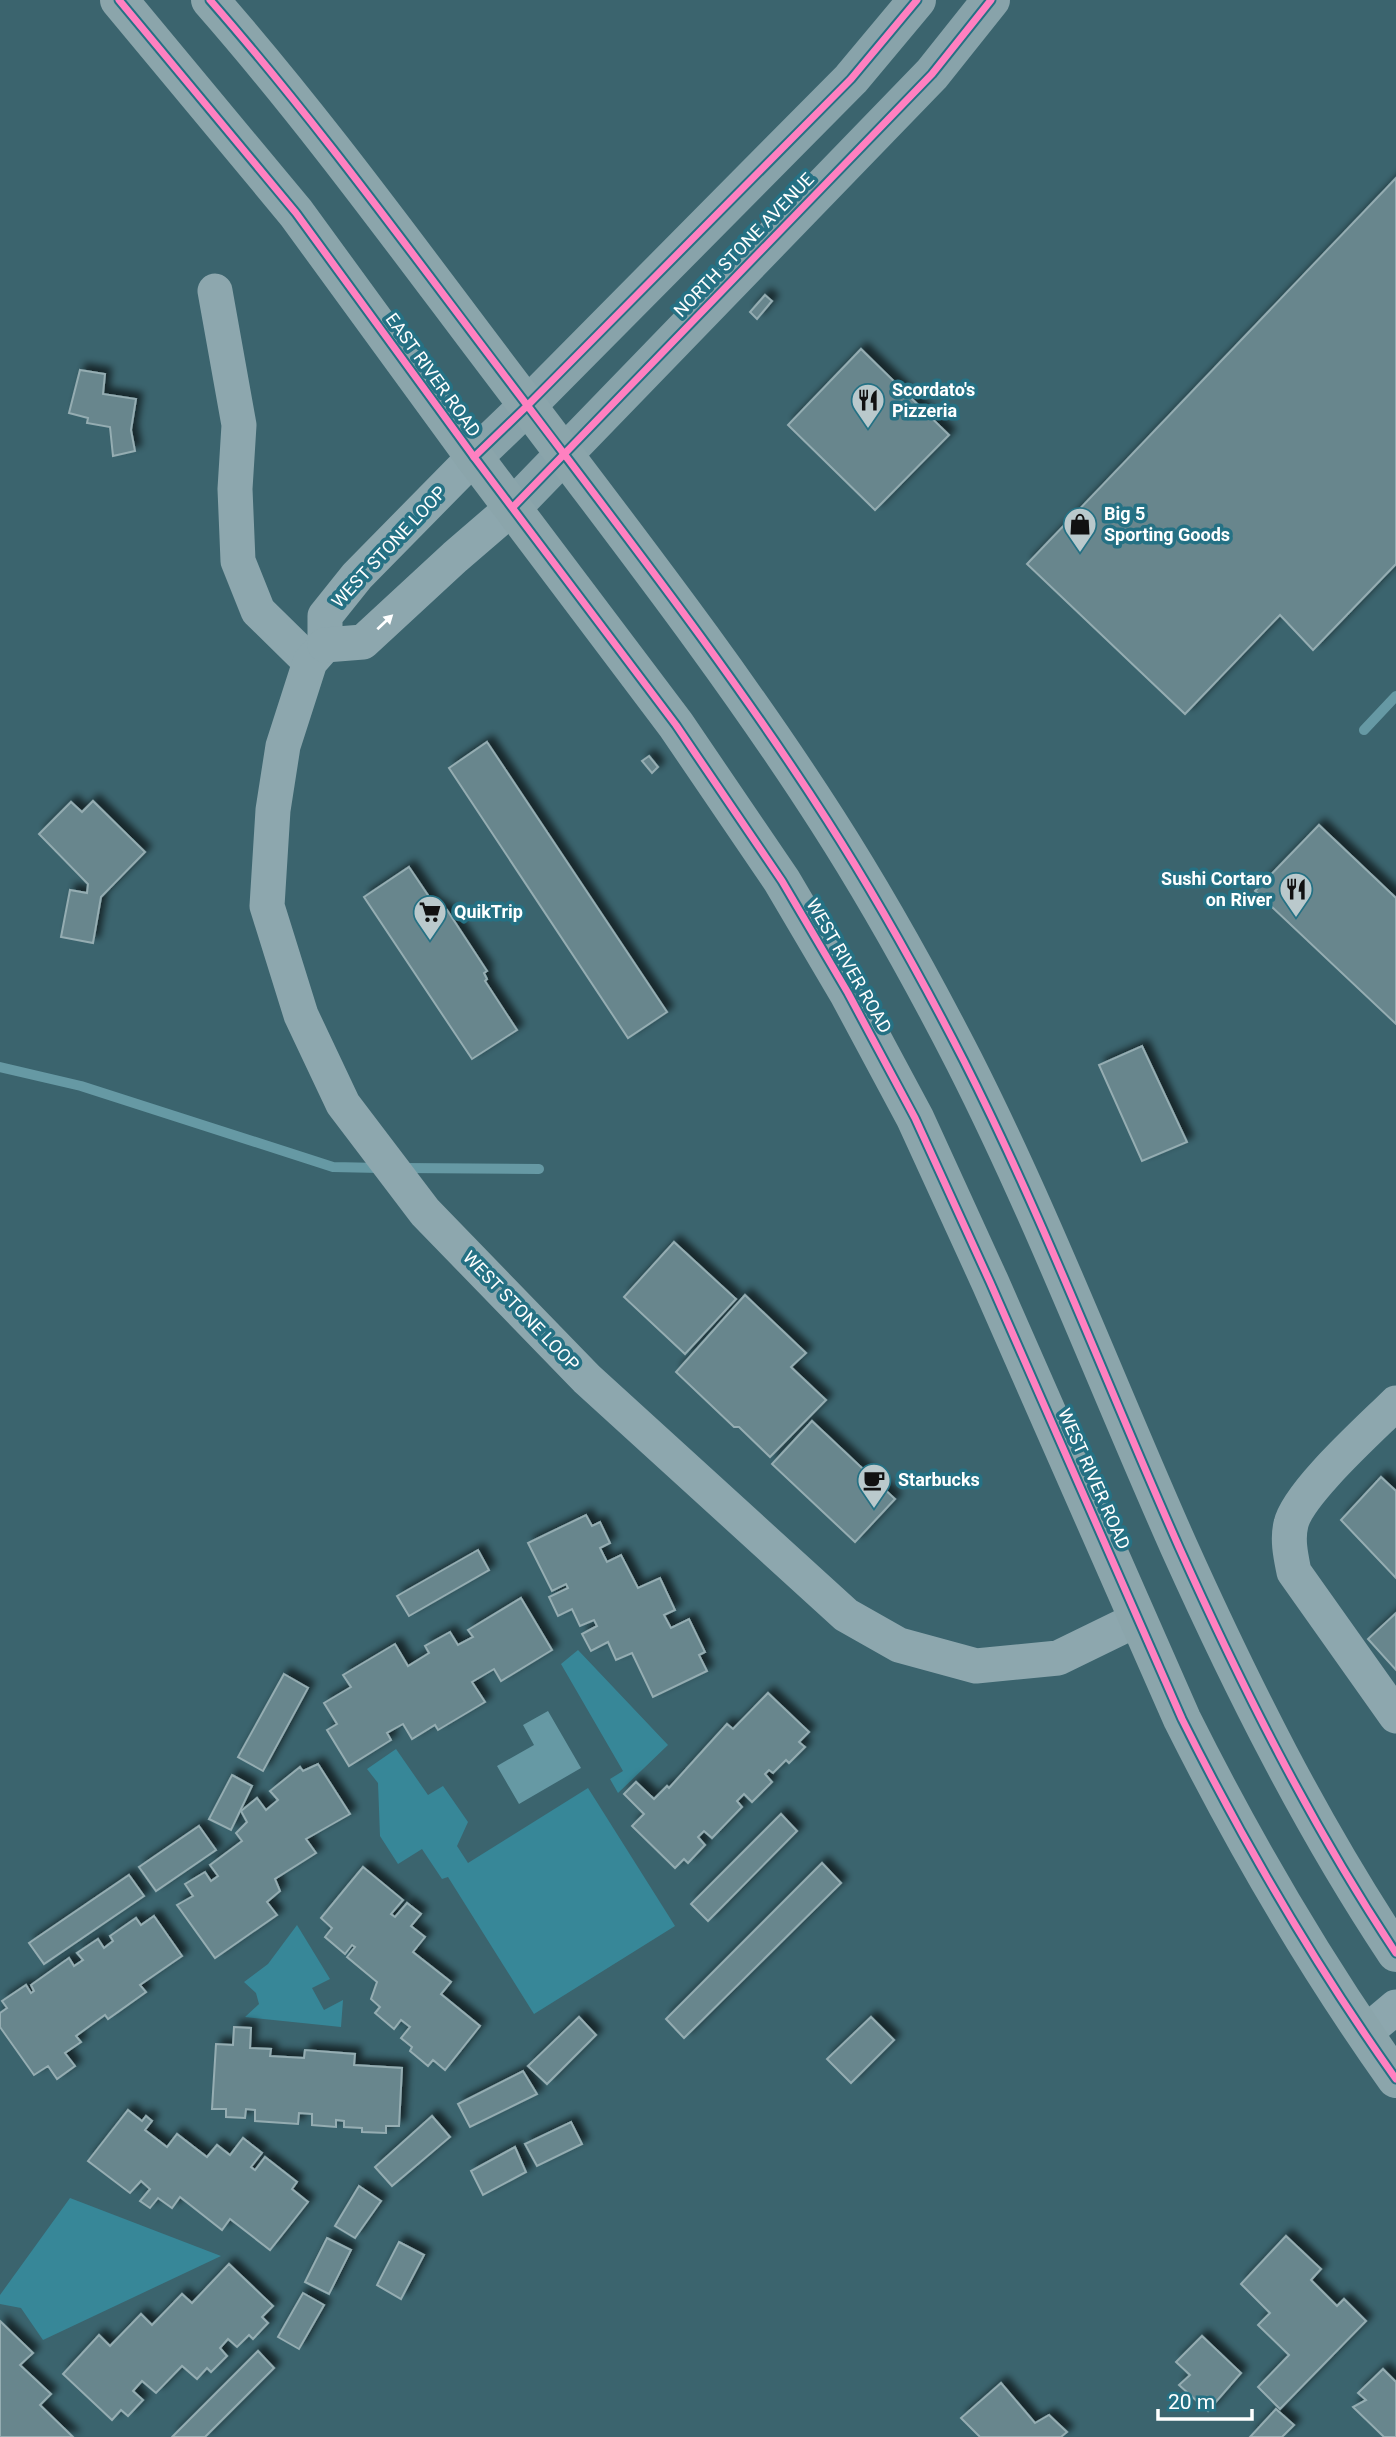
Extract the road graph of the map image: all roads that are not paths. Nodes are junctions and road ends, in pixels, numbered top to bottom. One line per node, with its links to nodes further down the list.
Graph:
1 (119, 0): 8 (main road, EAST RIVER ROAD)
2 (210, 0): 6 (main road)
3 (917, 0): 6 (main road)
4 (991, 0): 7 (main road, NORTH STONE AVENUE)
5 (215, 291): 10 (street)
6 (527, 407): 7 (main road); 8 (main road)
7 (563, 453): 9 (main road, NORTH STONE AVENUE); 15 (main road)
8 (474, 457): 9 (main road, EAST RIVER ROAD); 10 (street, WEST STONE LOOP)
9 (513, 507): 10 (street, one-way to 9); 11 (main road, EAST RIVER ROAD)
10 (318, 653): 13 (street, WEST STONE LOOP)
11 (782, 881): 13 (main road, WEST RIVER ROAD)
12 (1396, 1403): 14 (street)
13 (1138, 1619): 17 (main road, WEST RIVER ROAD)
14 (1396, 1716)
15 (1396, 1954)
16 (1396, 2007): 17 (street)
17 (1364, 2034): 18 (main road, WEST RIVER ROAD)
18 (1396, 2080)

